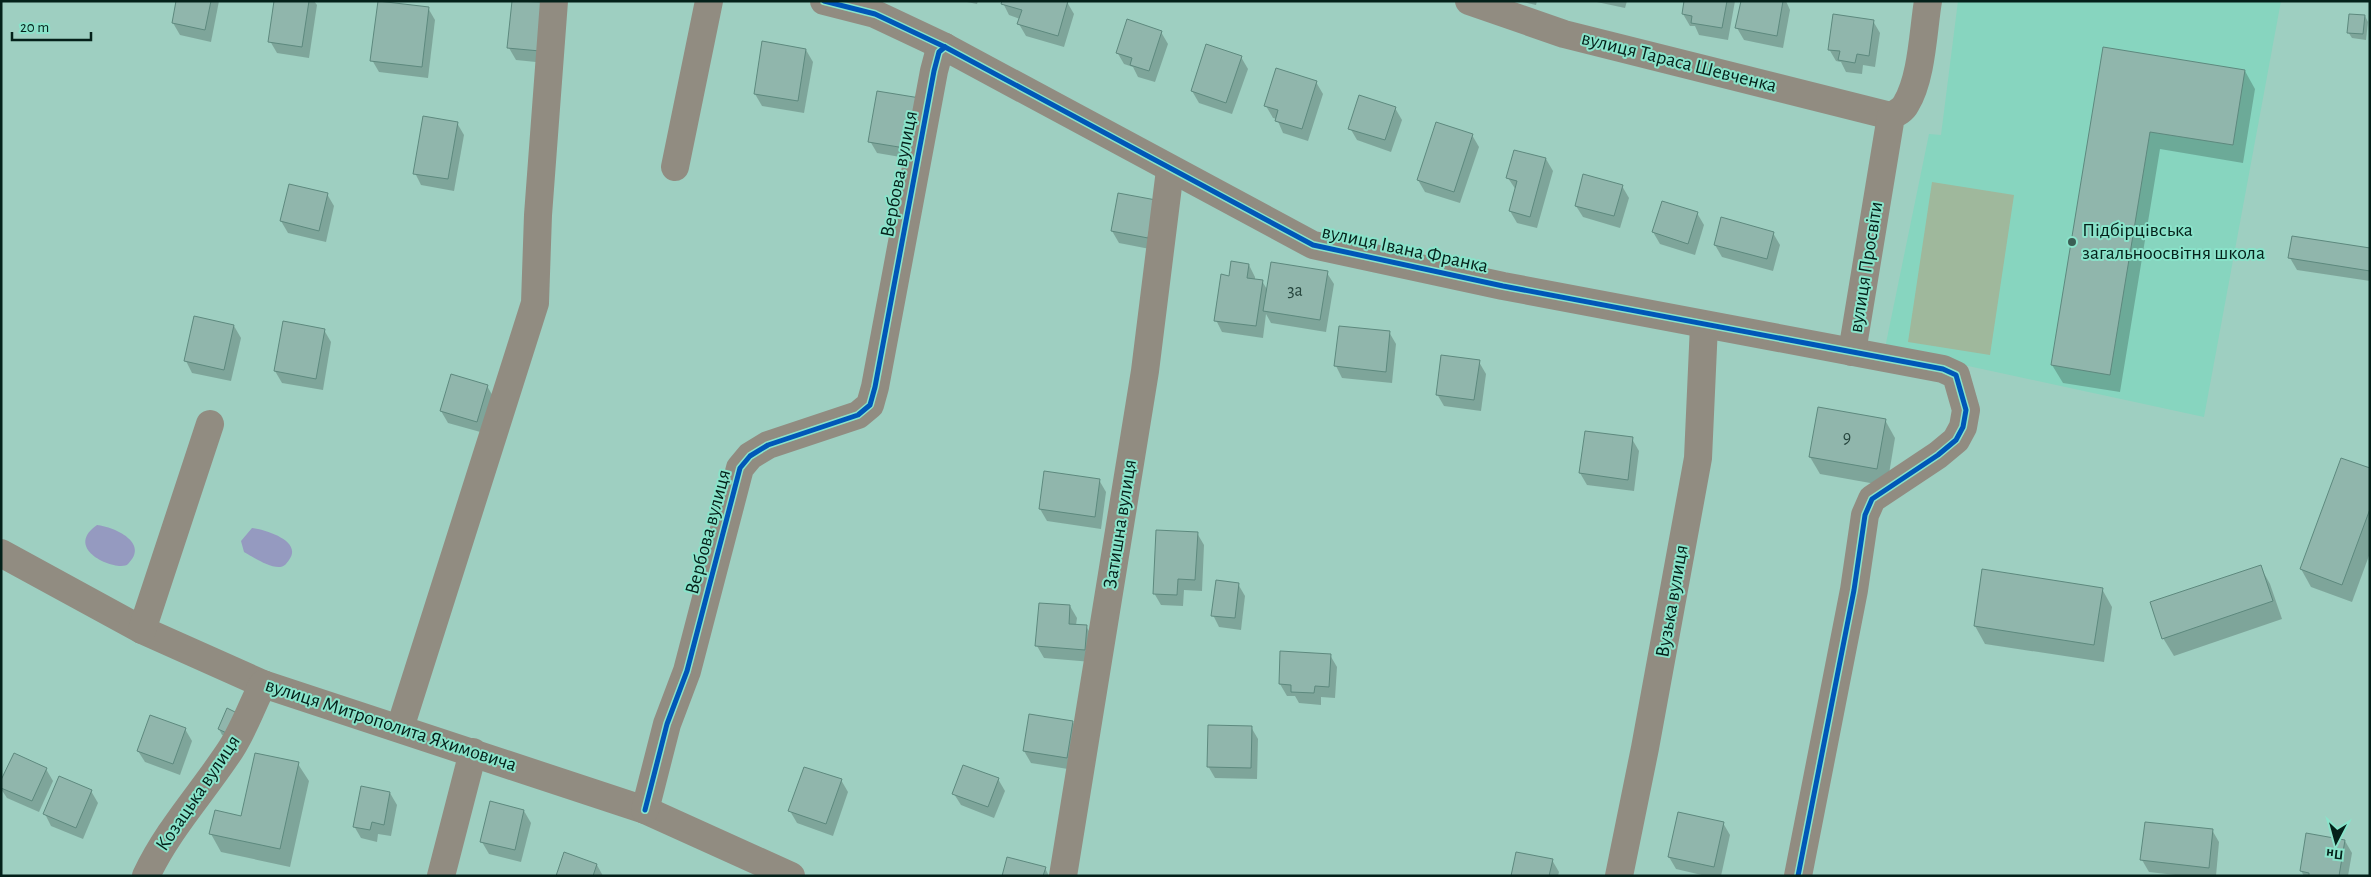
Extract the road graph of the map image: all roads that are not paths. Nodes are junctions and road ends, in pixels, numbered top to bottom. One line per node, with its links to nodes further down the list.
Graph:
1 (554, 1): 17 (street)
2 (709, 1): 9 (street)
3 (824, 1): 6 (street, вулиця Івана Франка)
4 (1469, 1): 8 (street, вулиця Тараса Шевченка)
5 (1928, 1): 8 (street)
6 (876, 7): 7 (street, вулиця Івана Франка)
7 (945, 48): 10 (street, вулиця Івана Франка); 19 (street, Вербова вулиця)
8 (1891, 116): 12 (street, вулиця Просвіти)
9 (675, 167)
10 (1170, 170): 11 (street, вулиця Івана Франка); 23 (street, Затишна вулиця)
11 (1704, 325): 12 (street, вулиця Івана Франка); 24 (street, Вузька вулиця)
12 (1852, 352): 25 (street, вулиця Просвіти)
13 (210, 424): 15 (street)
14 (1, 553): 15 (street, вулиця Митрополита Яхимовича)
15 (142, 630): 16 (street, вулиця Митрополита Яхимовича)
16 (263, 684): 17 (street, вулиця Митрополита Яхимовича); 21 (street, Козацька вулиця)
17 (400, 728): 18 (street, вулиця Митрополита Яхимовича)
18 (473, 752): 19 (street, вулиця Митрополита Яхимовича); 22 (street)
19 (645, 810): 20 (street, вулиця Митрополита Яхимовича)
20 (781, 874)
21 (146, 876)
22 (441, 876)
23 (1063, 876)
24 (1619, 876)
25 (1798, 876)

